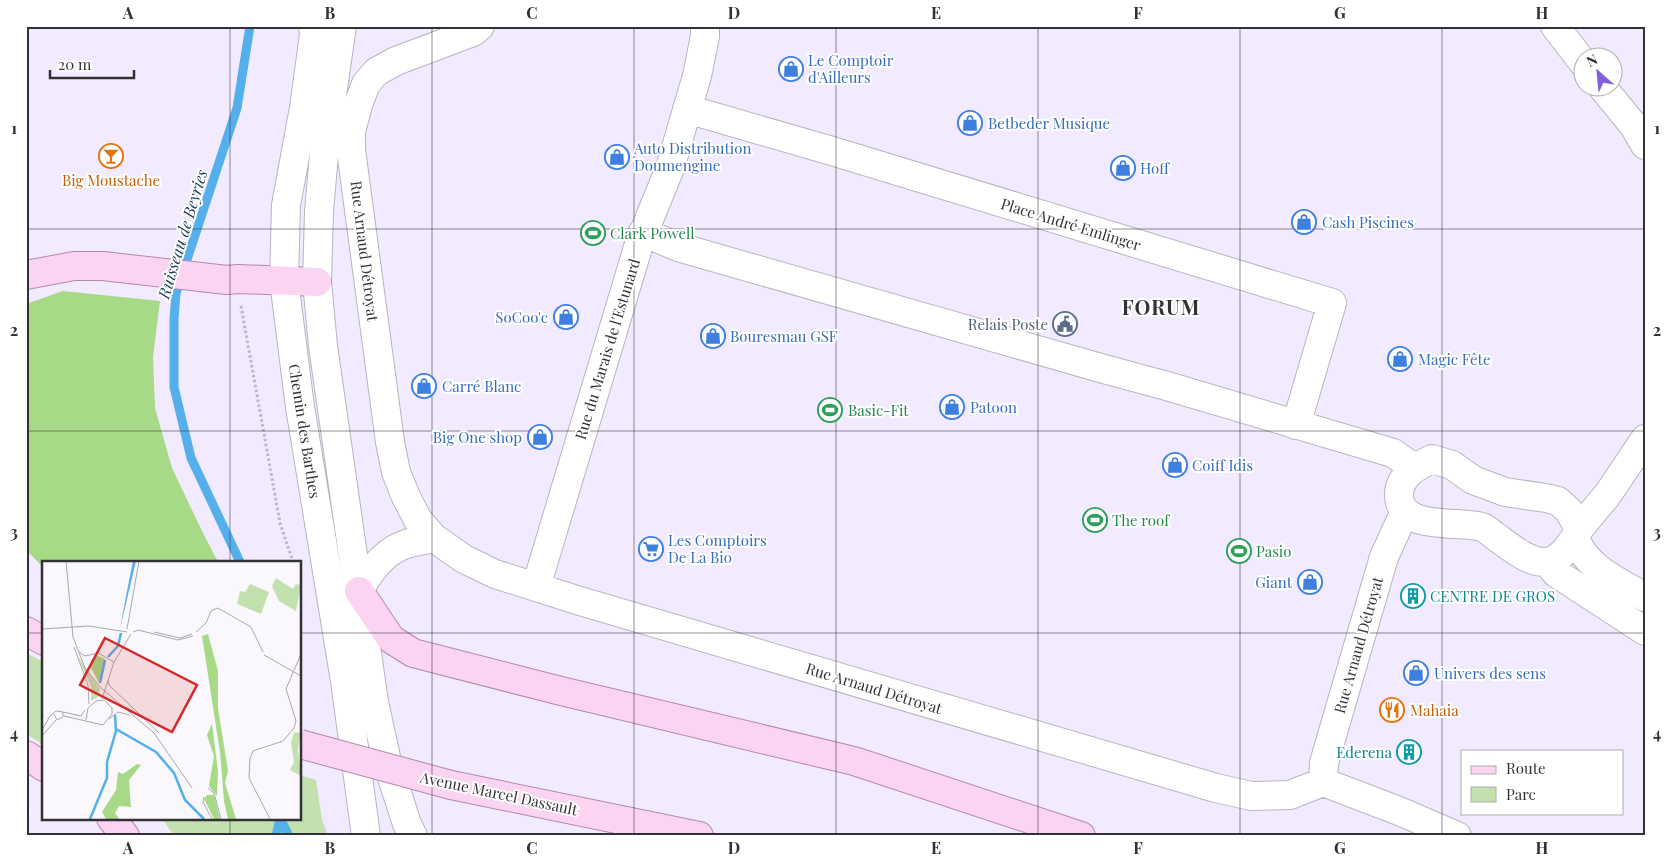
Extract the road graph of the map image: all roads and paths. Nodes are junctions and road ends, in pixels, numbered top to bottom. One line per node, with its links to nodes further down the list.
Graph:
1 (313, 26): 13 (street, Chemin des Barthes)
2 (342, 26): 14 (street, Chemin des Barthes)
3 (480, 26): 20 (street, Rue Arnaud Détroyat)
4 (704, 26): 8 (street, Rue du Marais de l'Estunard)
5 (1555, 26): 6 (street)
6 (1574, 51)
7 (1611, 98): 9 (street)
8 (688, 109): 10 (street, Rue du Marais de l'Estunard); 15 (street, Place André Emlinger)
9 (1645, 145)
10 (643, 232): 15 (street); 23 (street, Rue du Marais de l'Estunard)
11 (26, 274): 12 (main road)
12 (232, 279): 13 (main road); 21 (path)
13 (284, 280): 14 (main road); 35 (street, Chemin des Barthes)
14 (317, 282): 24 (street, Chemin des Barthes)
15 (1296, 425): 17 (street)
16 (1645, 439): 19 (street)
17 (1414, 468): 18 (street); 19 (street)
18 (1405, 511): 22 (street); 30 (street, Rue Arnaud Détroyat)
19 (1577, 533): 22 (street); 25 (street)
20 (434, 538): 23 (street, Rue Arnaud Détroyat); 24 (street)
21 (293, 561)
22 (1546, 562): 26 (street)
23 (536, 587): 30 (street, Rue Arnaud Détroyat)
24 (359, 591): 33 (street, Chemin des Barthes); 37 (main road)
25 (1645, 597)
26 (1645, 631)
27 (301, 744): 36 (main road, Avenue Marcel Dassault, bridge)
28 (26, 755): 29 (main road)
29 (42, 766)
30 (1323, 782): 32 (street)
31 (113, 820): 34 (main road)
32 (1400, 823): 38 (street)
33 (409, 832)
34 (125, 836)
35 (366, 836)
36 (700, 836)
37 (1081, 836)
38 (1456, 836)

